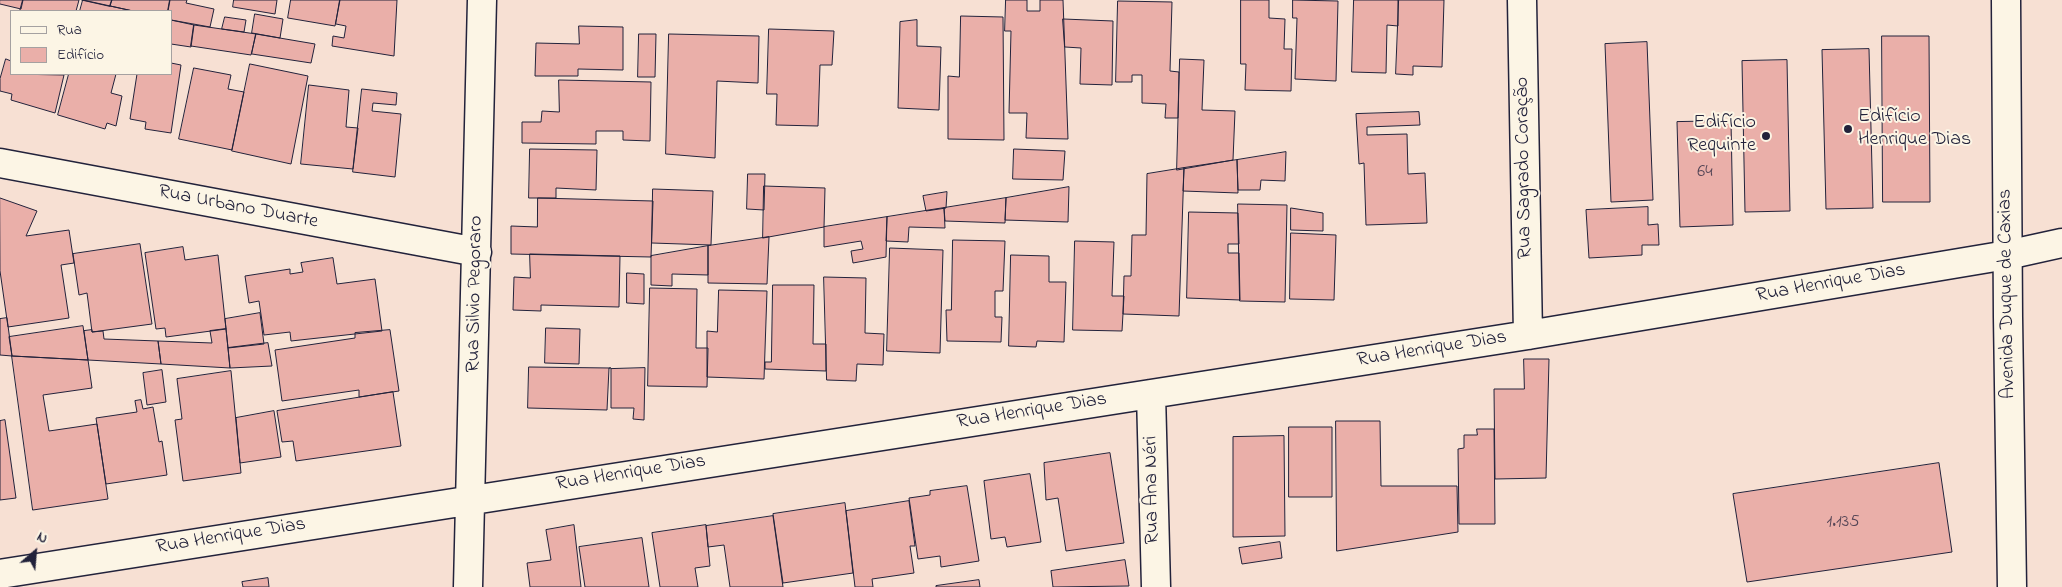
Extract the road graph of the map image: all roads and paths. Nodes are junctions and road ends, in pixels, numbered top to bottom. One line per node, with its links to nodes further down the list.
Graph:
1 (482, 0): 6 (street, Rua Silvio Pegoraro)
2 (1522, 0): 8 (street, Rua Sagrado Coração)
3 (2006, 0): 7 (street, Avenida Duque de Caxias)
4 (0, 163): 6 (street, Rua Urbano Duarte)
5 (2062, 243): 7 (street, Rua Henrique Dias)
6 (477, 252): 10 (street, Rua Silvio Pegoraro)
7 (2007, 255): 8 (street, Rua Henrique Dias); 14 (street, Avenida Duque de Caxias)
8 (1528, 335): 9 (street, Rua Henrique Dias)
9 (1151, 394): 10 (street, Rua Henrique Dias); 13 (street, Rua Ana Néri)
10 (471, 499): 11 (street, Rua Henrique Dias); 12 (street, Rua Silvio Pegoraro)
11 (0, 574)
12 (468, 587)
13 (1156, 587)
14 (2012, 587)

